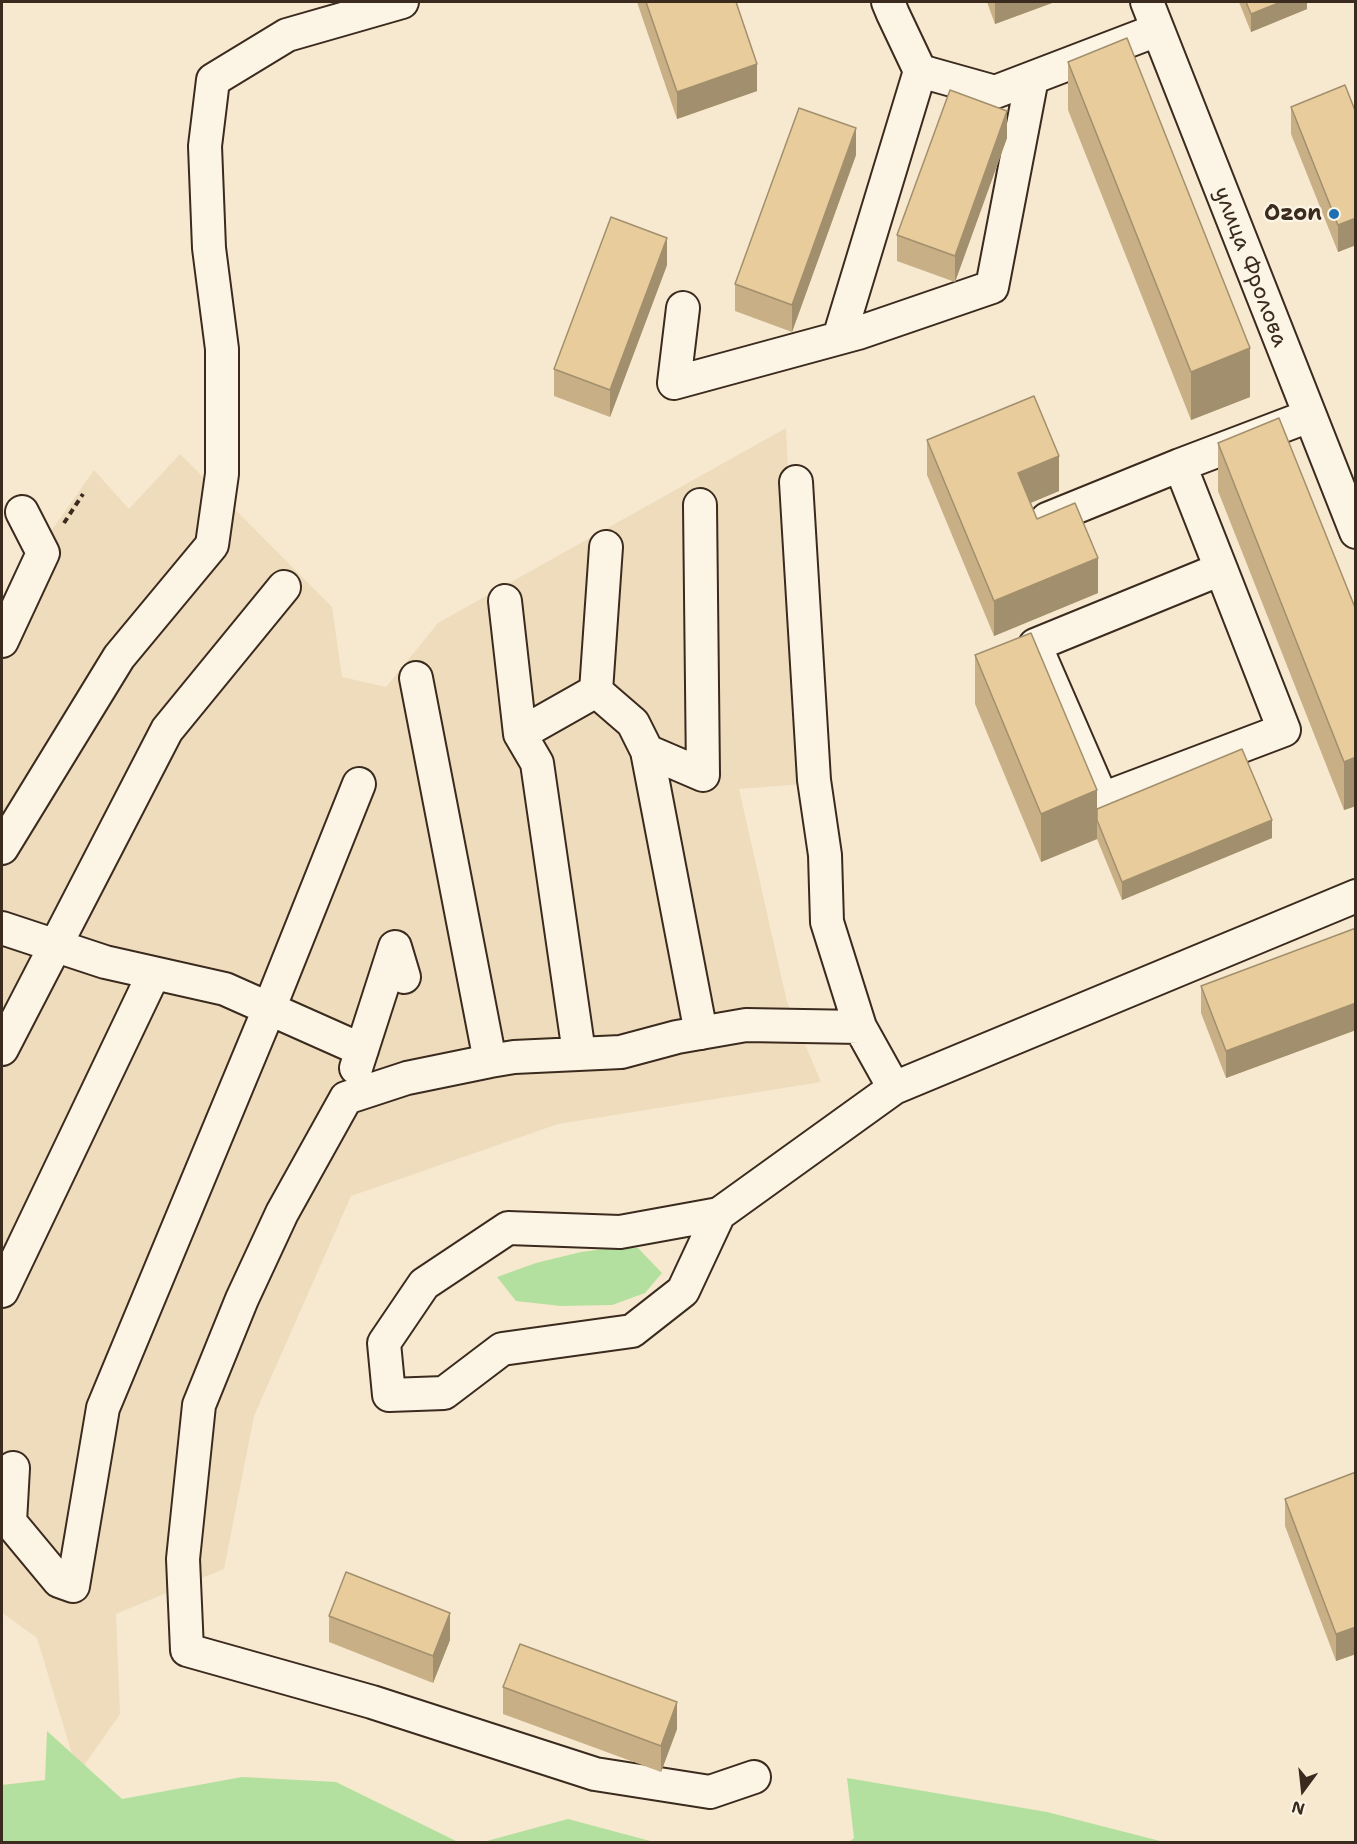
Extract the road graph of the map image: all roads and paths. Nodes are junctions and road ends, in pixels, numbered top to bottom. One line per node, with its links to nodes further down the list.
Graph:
1 (402, 2): 25 (street)
2 (888, 2): 4 (street)
3 (1152, 16): 5 (street); 8 (street, улица Фролова)
4 (920, 71): 5 (street); 7 (street)
5 (1032, 78): 7 (street)
6 (683, 308): 7 (street)
7 (840, 338)
8 (1309, 416): 9 (street); 14 (street, улица Фролова)
9 (1180, 465): 13 (street); 16 (street)
10 (796, 482): 32 (street)
11 (700, 505): 23 (street)
12 (22, 512): 19 (street)
13 (1047, 519)
14 (1356, 532)
15 (606, 547): 21 (street)
16 (1221, 569): 16 (street)
17 (284, 587): 28 (street)
18 (505, 602): 22 (street)
19 (2, 641)
20 (416, 678): 37 (street)
21 (597, 691): 22 (street); 23 (street)
22 (520, 734): 36 (street)
23 (647, 751): 33 (street)
24 (359, 784): 31 (street)
25 (2, 848)
26 (1356, 896): 38 (street)
27 (2, 928): 28 (street)
28 (55, 946): 29 (street); 34 (street)
29 (154, 973): 31 (street); 41 (street)
30 (404, 977): 35 (street)
31 (269, 1009): 35 (street); 42 (street)
32 (860, 1027): 33 (street); 38 (street)
33 (701, 1033): 36 (street)
34 (2, 1049)
35 (362, 1050): 39 (street)
36 (579, 1053): 37 (street)
37 (490, 1061): 39 (street)
38 (894, 1088): 40 (street)
39 (346, 1098): 43 (street)
40 (719, 1214): 40 (street)
41 (2, 1291)
42 (13, 1468)
43 (754, 1777)

